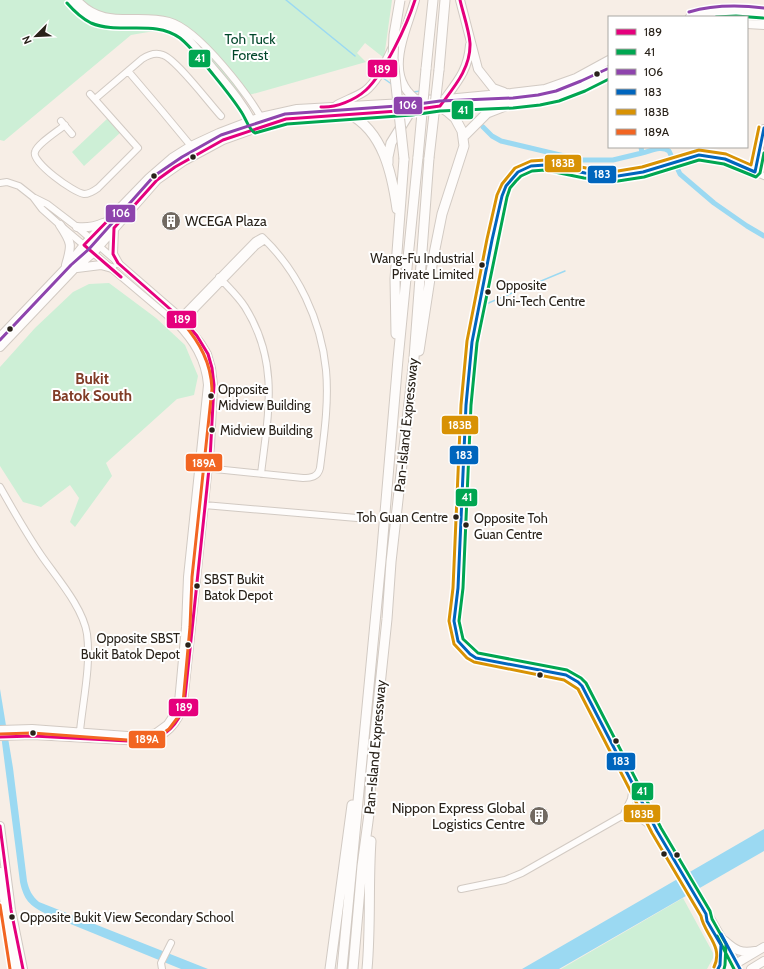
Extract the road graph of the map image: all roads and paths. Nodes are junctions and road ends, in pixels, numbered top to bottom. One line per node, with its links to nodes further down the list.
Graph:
1 (71, 0): 29 (street)
2 (78, 0): 28 (street)
3 (400, 0): 41 (highway, bridge)
4 (415, 0): 10 (main road)
5 (433, 0): 58 (highway, Pan-Island Expressway, bridge)
6 (445, 0): 59 (highway, Pan-Island Expressway, bridge)
7 (460, 0): 13 (main road)
8 (764, 13): 9 (main road)
9 (696, 16)
10 (406, 23): 20 (main road); 24 (main road)
11 (748, 24): 12 (main road)
12 (764, 25)
13 (470, 42): 18 (main road); 21 (main road)
14 (608, 61): 18 (main road)
15 (128, 71): 19 (street); 27 (street); 33 (street)
16 (608, 73): 22 (main road)
17 (90, 94): 19 (street)
18 (511, 94): 21 (main road)
19 (95, 100): 31 (street)
20 (418, 101): 23 (main road); 24 (main road); 25 (highway)
21 (442, 102): 22 (main road); 23 (highway); 32 (highway)
22 (513, 103): 32 (highway)
23 (429, 104): 25 (main road)
24 (333, 107): 28 (main road)
25 (412, 110): 26 (main road); 35 (highway)
26 (349, 114): 28 (main road); 35 (highway)
27 (221, 116)
28 (263, 121): 29 (main road)
29 (255, 124): 33 (main road); 34 (main road)
30 (764, 128): 36 (street)
31 (72, 134)
32 (463, 137): 59 (highway)
33 (191, 146): 34 (street); 40 (main road)
34 (201, 152): 44 (main road)
35 (388, 166): 41 (highway)
36 (755, 172): 37 (street); 70 (street)
37 (764, 176)
38 (0, 183): 39 (street)
39 (34, 197): 42 (street); 43 (street)
40 (108, 222): 43 (main road); 45 (main road)
41 (399, 223): 58 (highway)
42 (60, 225): 46 (street); 51 (main road)
43 (77, 227): 45 (street)
44 (114, 228): 47 (main road); 49 (main road)
45 (90, 238): 46 (main road); 47 (street)
46 (84, 244): 48 (street); 51 (main road)
47 (99, 247): 48 (main road); 49 (street)
48 (93, 254): 49 (street); 50 (main road)
49 (115, 265): 50 (main road); 53 (street); 54 (street)
50 (75, 268): 57 (main road)
51 (64, 270): 56 (main road)
52 (221, 279): 53 (street); 55 (street); 62 (street); 62 (street)
53 (181, 317): 54 (street); 55 (street)
54 (176, 323): 60 (street)
55 (188, 324): 61 (street)
56 (0, 337)
57 (0, 347)
58 (398, 359): 68 (highway, Pan-Island Expressway)
59 (408, 418): 72 (highway, Pan-Island Expressway)
60 (200, 468): 61 (street); 67 (street)
61 (208, 469): 62 (street); 64 (street)
62 (261, 474)
63 (0, 487): 67 (street)
64 (204, 505): 65 (street); 69 (street)
65 (357, 518)
66 (0, 729): 67 (street)
67 (80, 731)
68 (364, 734): 86 (highway); 87 (highway, Pan-Island Expressway)
69 (0, 737)
70 (633, 786): 71 (street); 73 (street)
71 (643, 804): 73 (street); 75 (street)
72 (368, 814): 88 (highway, Pan-Island Expressway); 89 (highway)
73 (622, 817): 75 (street); 77 (street)
74 (0, 826): 84 (main road)
75 (656, 830): 79 (street)
76 (0, 872): 83 (main road)
77 (461, 889)
78 (171, 943): 85 (street)
79 (723, 943): 80 (main road); 82 (street); 90 (main road)
80 (761, 948): 82 (main road)
81 (764, 961): 91 (main road)
82 (733, 967)
83 (15, 969)
84 (23, 969)
85 (162, 969)
86 (330, 969)
87 (342, 969)
88 (353, 969)
89 (367, 969)
90 (718, 969)
91 (751, 969)

